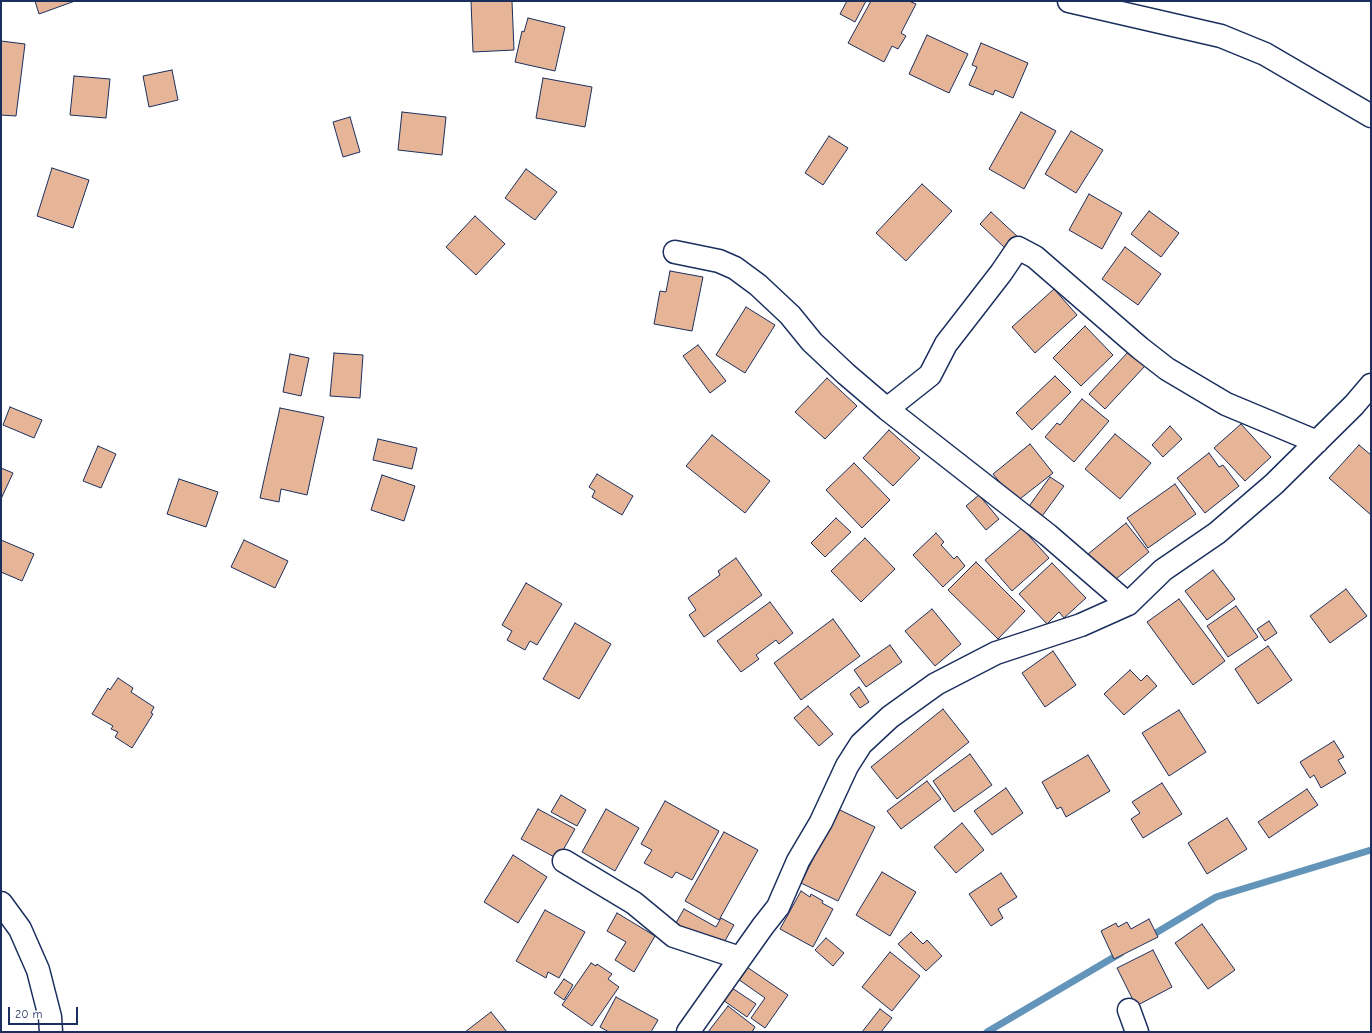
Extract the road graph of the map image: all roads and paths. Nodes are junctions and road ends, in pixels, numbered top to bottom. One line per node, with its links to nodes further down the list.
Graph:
1 (1069, 1): 2 (street)
2 (1097, 4): 3 (street)
3 (1371, 116)
4 (675, 252): 6 (street)
5 (1371, 385): 7 (street)
6 (887, 409): 7 (street); 8 (street)
7 (1317, 442): 8 (street)
8 (1128, 604): 11 (street)
9 (564, 861): 11 (street)
10 (1, 903): 13 (street)
11 (740, 958): 14 (street)
12 (1129, 1010): 15 (street)
13 (51, 1032)
14 (688, 1032)
15 (1137, 1032)

